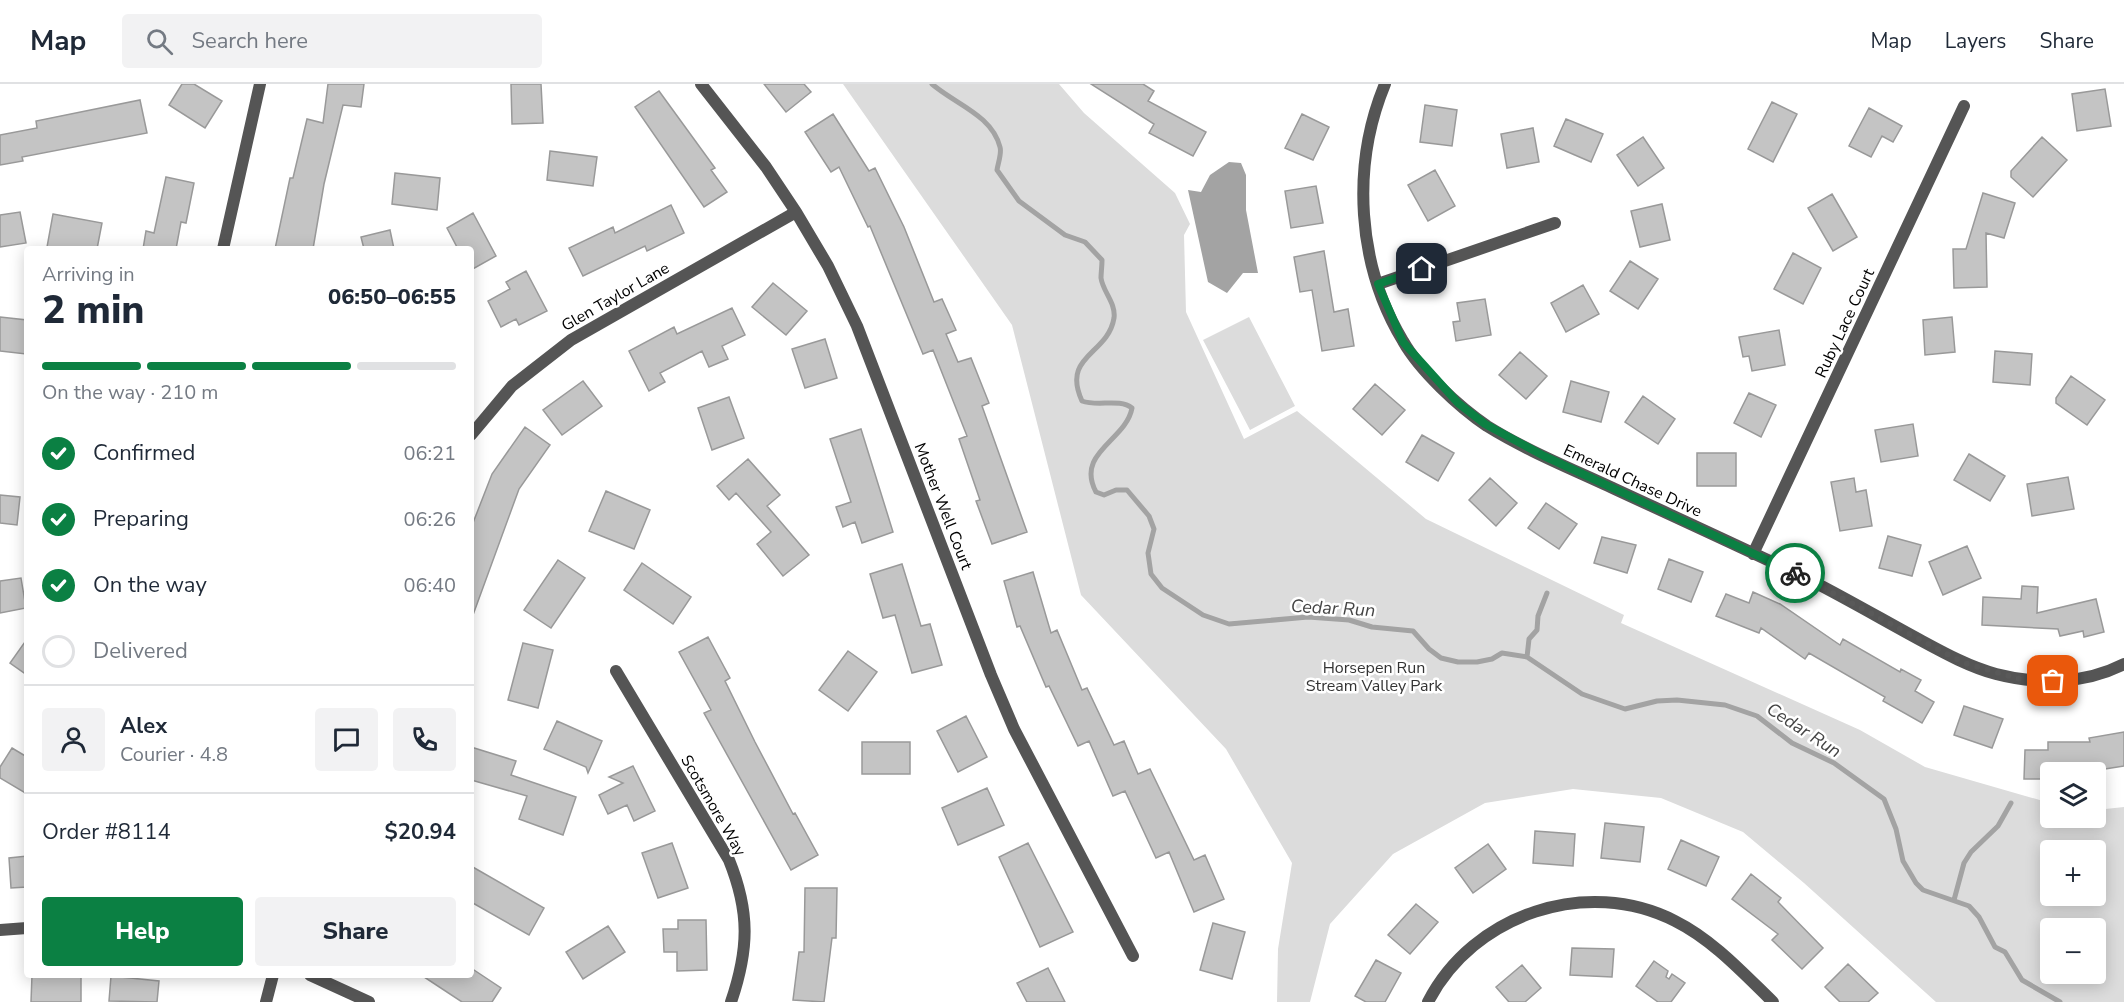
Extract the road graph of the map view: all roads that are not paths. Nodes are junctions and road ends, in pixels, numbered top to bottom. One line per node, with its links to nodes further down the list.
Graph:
1 (261, 84): 7 (street)
2 (701, 84): 5 (street, Mother Well Court)
3 (1385, 84): 8 (street, Emerald Chase Drive)
4 (1964, 106): 10 (street, Ruby Lace Court)
5 (796, 212): 9 (street, Glen Taylor Lane); 15 (street, Mother Well Court)
6 (1555, 223): 8 (street)
7 (225, 246)
8 (1378, 284): 10 (street, Emerald Chase Drive)
9 (474, 431)
10 (1753, 554): 11 (street, Emerald Chase Drive)
11 (2124, 664)
12 (616, 671): 20 (street, Scotsmore Way)
13 (24, 928): 14 (street)
14 (0, 930)
15 (1133, 956)
16 (272, 978): 18 (street)
17 (317, 978): 19 (street)
18 (266, 1002)
19 (369, 1002)
20 (731, 1002)
21 (1428, 1002): 22 (street)
22 (1773, 1002)

